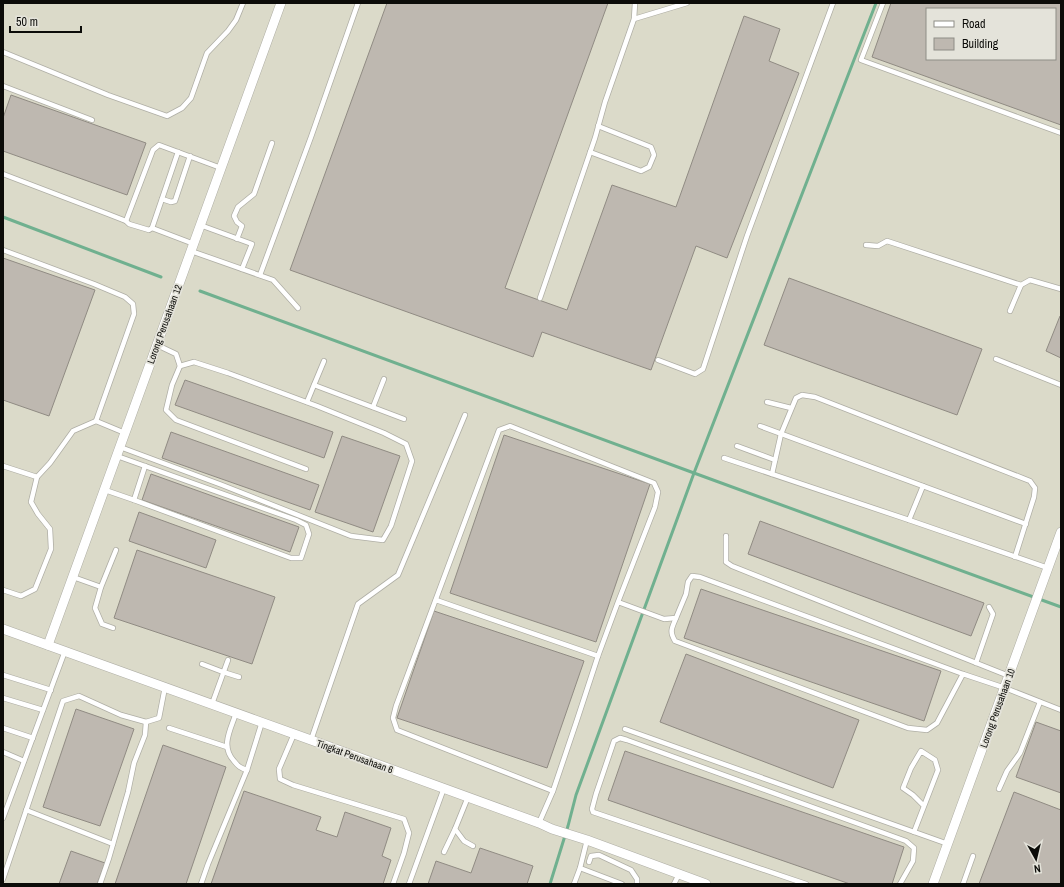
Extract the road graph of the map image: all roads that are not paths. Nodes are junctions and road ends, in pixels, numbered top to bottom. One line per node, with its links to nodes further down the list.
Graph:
1 (243, 3): 9 (lane)
2 (280, 3): 18 (street, Lorong Perusahaan 12)
3 (358, 3): 29 (lane)
4 (636, 3): 8 (lane)
5 (687, 3): 8 (lane)
6 (833, 3): 37 (lane)
7 (883, 3): 13 (lane)
8 (634, 19): 12 (lane)
9 (3, 52)
10 (3, 86): 11 (lane)
11 (92, 120)
12 (598, 126): 16 (lane); 16 (lane)
13 (1061, 132)
14 (272, 144): 24 (lane)
15 (178, 152): 17 (lane); 20 (lane); 21 (lane)
16 (590, 152): 32 (lane)
17 (190, 156): 18 (lane); 20 (lane)
18 (221, 168): 22 (street, Lorong Perusahaan 12)
19 (3, 174): 21 (lane)
20 (162, 199): 23 (lane)
21 (126, 221): 23 (lane)
22 (200, 225): 24 (lane); 26 (street, Lorong Perusahaan 12)
23 (152, 228): 26 (lane)
24 (237, 239): 28 (lane)
25 (866, 245): 30 (lane)
26 (192, 247): 28 (lane); 35 (street, Lorong Perusahaan 12)
27 (3, 250): 49 (lane)
28 (242, 269): 29 (lane)
29 (260, 275): 33 (lane)
30 (1021, 285): 31 (lane); 34 (lane)
31 (1061, 289)
32 (540, 298)
33 (298, 308)
34 (1010, 311)
35 (157, 345): 39 (lane); 51 (street, Lorong Perusahaan 12)
36 (996, 359): 42 (lane)
37 (658, 360)
38 (324, 361): 41 (lane)
39 (180, 366): 43 (lane); 59 (lane)
40 (384, 379): 45 (lane)
41 (314, 385): 43 (lane); 45 (lane)
42 (1061, 385)
43 (308, 402): 54 (lane)
44 (767, 402): 46 (lane)
45 (373, 407): 48 (lane)
46 (791, 408): 52 (lane); 66 (lane)
47 (465, 415): 108 (lane)
48 (404, 419)
49 (96, 421): 51 (lane); 61 (lane)
50 (760, 426): 52 (lane)
51 (125, 433): 54 (street, Lorong Perusahaan 12)
52 (781, 434): 56 (lane); 62 (lane)
53 (737, 446): 56 (lane)
54 (118, 451): 58 (lane); 63 (street, Lorong Perusahaan 12)
55 (724, 458): 60 (lane)
56 (775, 460): 60 (lane)
57 (3, 466): 61 (lane)
58 (145, 466): 64 (lane); 64 (lane)
59 (306, 469)
60 (772, 474): 65 (lane)
61 (37, 478): 74 (lane)
62 (923, 486): 65 (lane); 66 (lane)
63 (104, 490): 64 (lane); 72 (street, Lorong Perusahaan 12)
64 (134, 500)
65 (909, 520): 70 (lane)
66 (1026, 524): 70 (lane)
67 (1061, 533): 71 (street, Lorong Perusahaan 10)
68 (726, 536): 85 (lane)
69 (116, 550): 73 (lane)
70 (1016, 557): 71 (lane)
71 (1048, 568): 90 (street, Lorong Perusahaan 10)
72 (73, 578): 73 (lane); 81 (street, Lorong Perusahaan 12)
73 (101, 587): 79 (lane)
74 (3, 590)
75 (436, 600): 76 (lane); 83 (lane); 115 (lane)
76 (618, 602): 78 (lane); 83 (lane)
77 (989, 607): 85 (lane)
78 (676, 618): 88 (lane); 88 (lane)
79 (113, 628)
80 (3, 629): 81 (street, Tingkat Perusahaan 6)
81 (48, 645): 82 (street, Tingkat Perusahaan 6)
82 (66, 651): 92 (street, Tingkat Perusahaan 6); 94 (lane)
83 (598, 656): 115 (lane)
84 (228, 660): 87 (lane)
85 (976, 663): 90 (lane)
86 (202, 664): 87 (lane)
87 (223, 672): 91 (lane); 97 (lane)
88 (963, 674): 93 (lane)
89 (3, 675): 94 (lane)
90 (1009, 676): 93 (street, Lorong Perusahaan 10)
91 (239, 677)
92 (165, 687): 97 (street, Tingkat Perusahaan 6); 101 (lane)
93 (1005, 688): 96 (lane); 125 (street, Lorong Perusahaan 10)
94 (51, 690): 98 (lane)
95 (3, 698): 98 (lane)
96 (1040, 702): 99 (lane); 114 (lane)
97 (212, 704): 100 (street, Tingkat Perusahaan 6)
98 (43, 710): 107 (lane)
99 (1061, 710)
100 (236, 713): 102 (street, Tingkat Perusahaan 6); 109 (lane)
101 (146, 722): 118 (lane); 124 (lane)
102 (262, 722): 106 (street, Tingkat Perusahaan 6); 112 (lane)
103 (3, 728): 107 (lane)
104 (169, 728): 109 (lane)
105 (625, 729): 122 (lane)
106 (294, 734): 108 (street, Tingkat Perusahaan 6); 135 (lane)
107 (33, 738): 111 (lane)
108 (311, 740): 113 (street, Tingkat Perusahaan 6)
109 (227, 747): 112 (lane)
110 (3, 752): 111 (lane)
111 (24, 761): 119 (lane)
112 (247, 770): 134 (lane)
113 (444, 788): 116 (street, Tingkat Perusahaan 6); 136 (lane)
114 (999, 789)
115 (552, 791): 120 (lane)
116 (468, 797): 120 (street, Tingkat Perusahaan 6); 121 (lane)
117 (924, 806): 117 (lane); 122 (lane)
118 (26, 810): 124 (lane); 132 (lane)
119 (3, 818)
120 (539, 823): 123 (street, Tingkat Perusahaan 6)
121 (455, 829): 126 (lane); 127 (lane)
122 (914, 832): 125 (lane)
123 (587, 840): 130 (lane); 131 (street, Tingkat Perusahaan 6)
124 (113, 844): 133 (lane)
125 (948, 844): 144 (street, Lorong Perusahaan 10)
126 (473, 846)
127 (444, 852)
128 (973, 856): 145 (lane)
129 (589, 862): 139 (lane)
130 (580, 868): 137 (lane); 138 (lane)
131 (679, 874): 140 (lane); 141 (street, Tingkat Perusahaan 6)
132 (3, 879)
133 (100, 884)
134 (201, 884)
135 (393, 884)
136 (409, 884)
137 (574, 884)
138 (622, 884)
139 (637, 884)
140 (674, 884)
141 (706, 884)
142 (806, 884): 143 (lane)
143 (900, 884)
144 (933, 884)
145 (963, 884)

